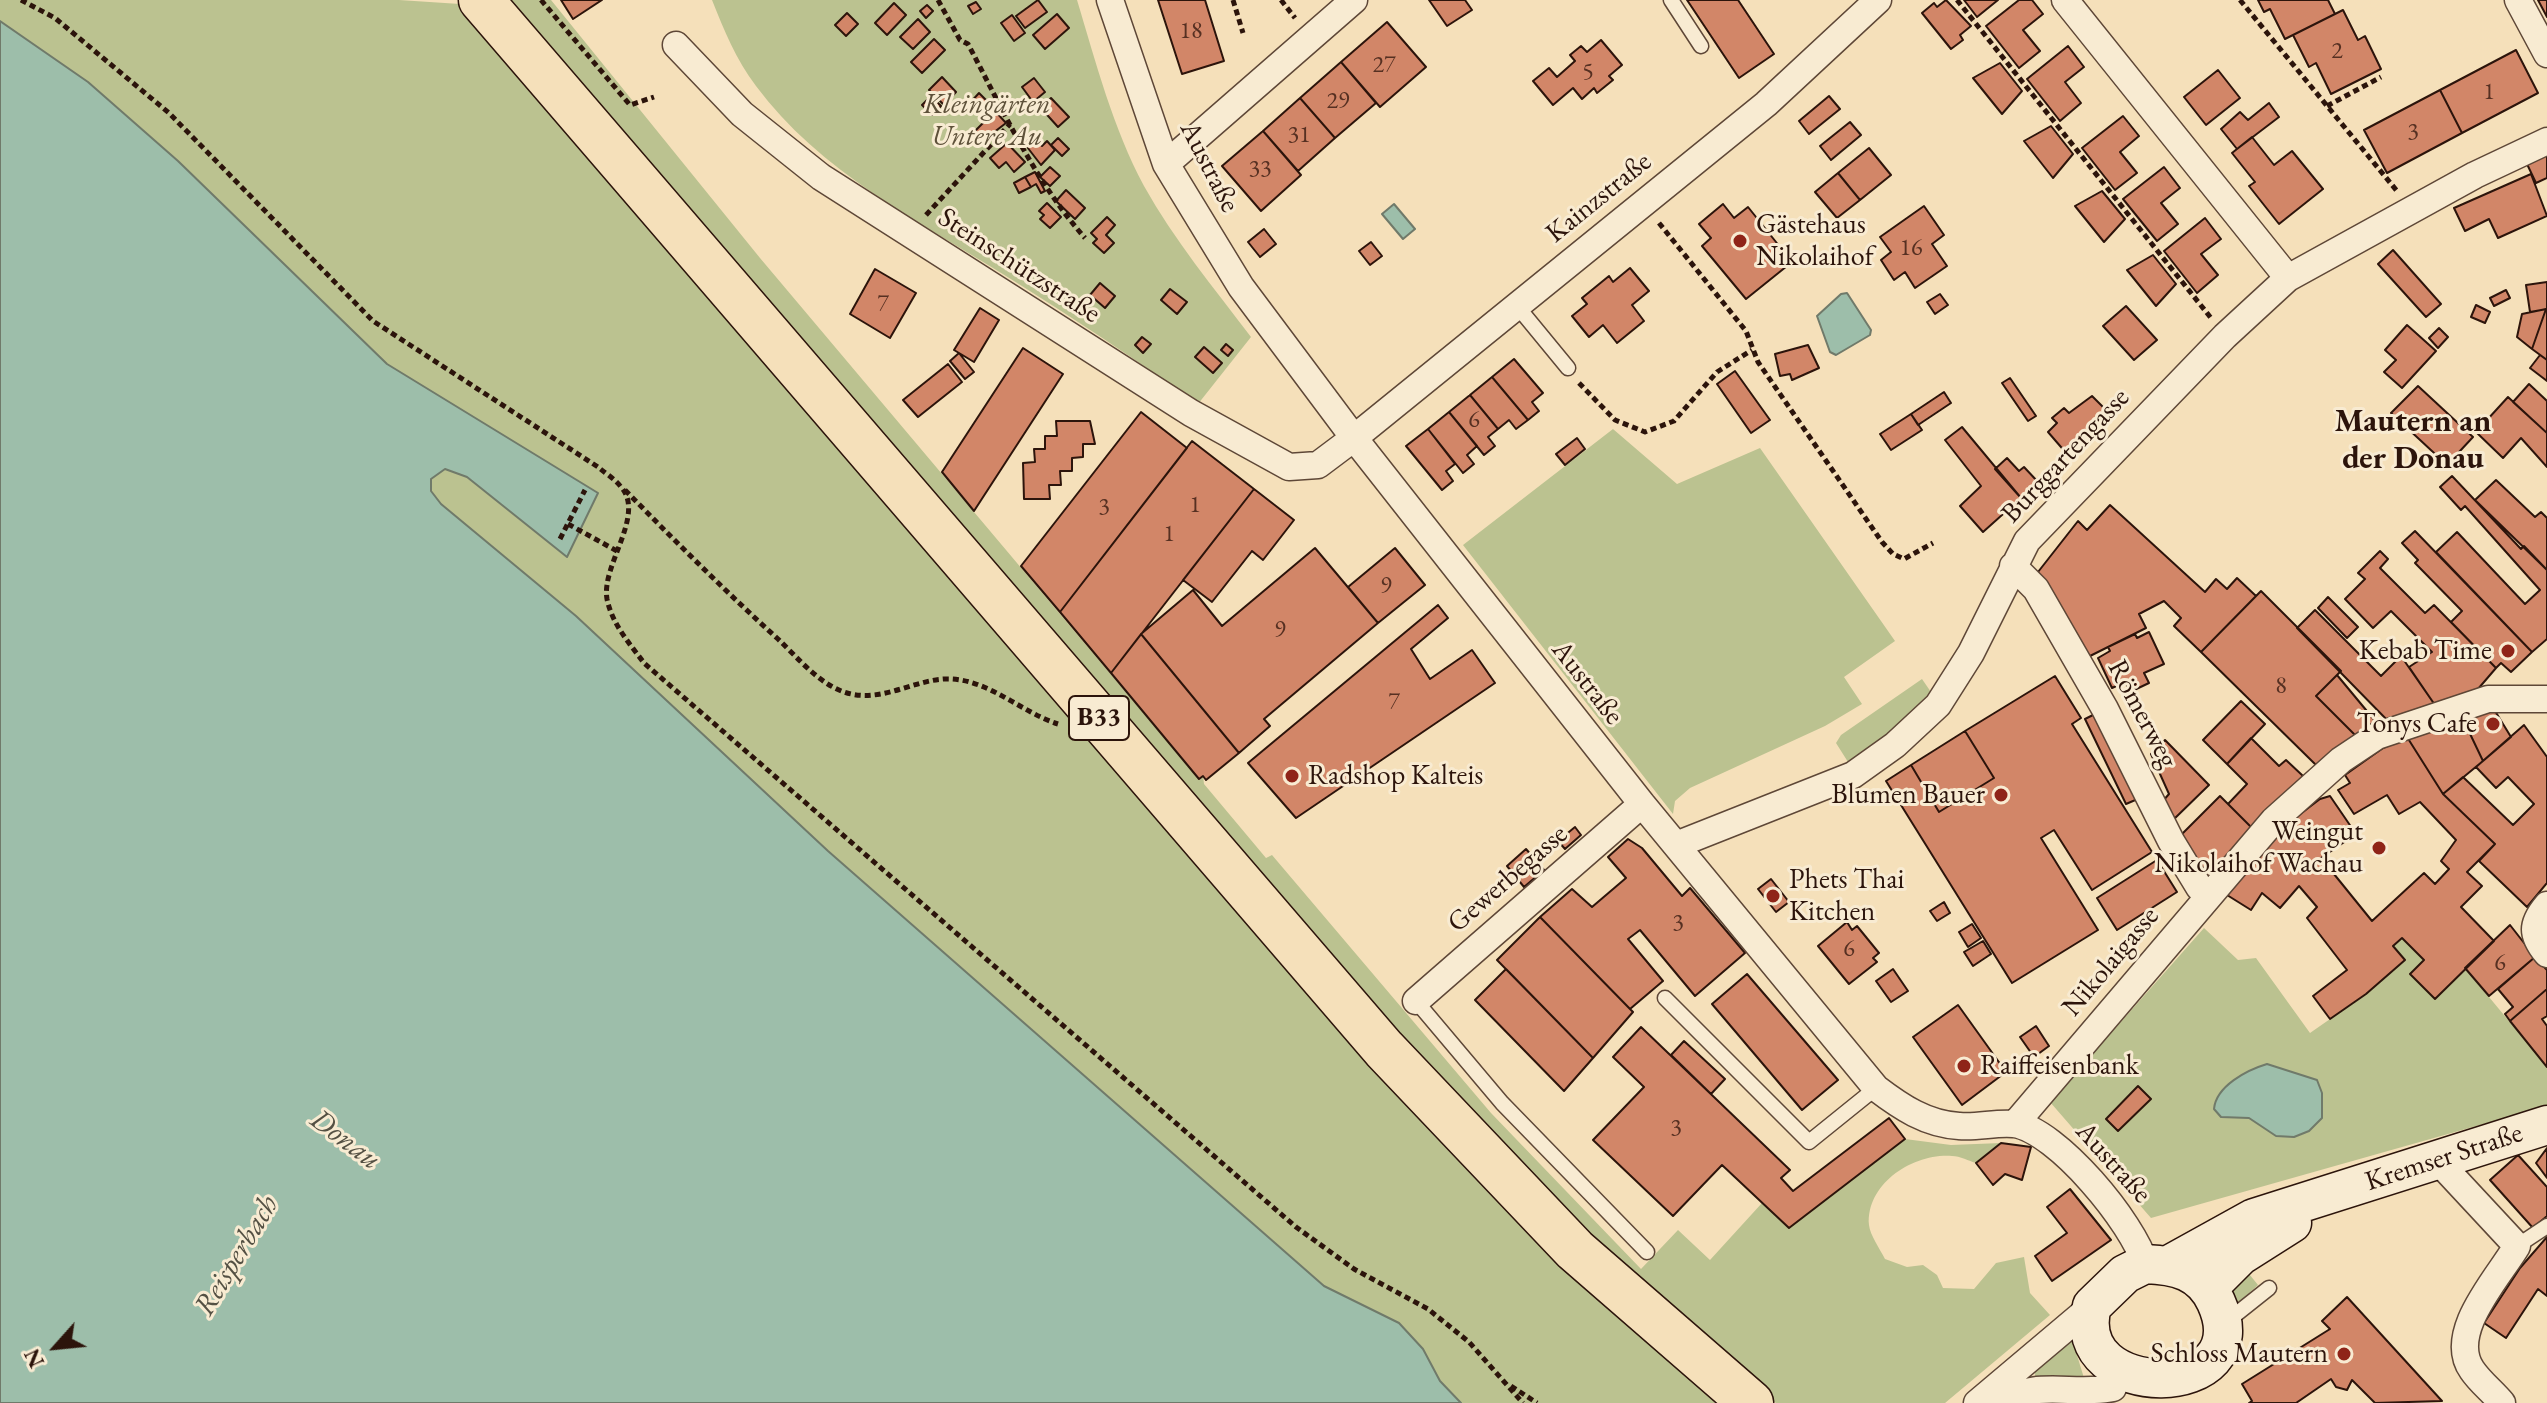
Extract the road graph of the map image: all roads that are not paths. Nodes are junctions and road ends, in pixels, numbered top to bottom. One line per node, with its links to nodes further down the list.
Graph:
1 (481, 0): 41 (highway, B33)
2 (1110, 0): 12 (street, Austraße)
3 (1354, 0): 12 (street)
4 (1671, 0): 9 (lane)
5 (1878, 0): 14 (street, Kainzstraße)
6 (2065, 0): 13 (street)
7 (2518, 0): 10 (street)
8 (676, 45): 16 (street, Steinschützstraße)
9 (1701, 46)
10 (2547, 54)
11 (2547, 141): 13 (street, Burggartengasse)
12 (1166, 164): 16 (street, Austraße)
13 (2288, 278): 17 (street, Burggartengasse)
14 (1517, 306): 15 (lane); 16 (street, Kainzstraße)
15 (1568, 368)
16 (1354, 438): 19 (street, Austraße)
17 (2013, 566): 20 (street, Burggartengasse); 21 (street, Römerweg)
18 (2547, 699): 21 (street, Nikolaigasse)
19 (1642, 804): 20 (street, Austraße); 25 (street, Gewerbegasse)
20 (1676, 845): 26 (street, Austraße)
21 (2208, 896): 27 (street, Nikolaigasse)
22 (2547, 905): 23 (street)
23 (2547, 954)
24 (1665, 998): 26 (lane)
25 (1416, 1001): 33 (lane)
26 (1876, 1088): 27 (street, Austraße)
27 (2015, 1124): 34 (street, Austraße)
28 (2547, 1125): 29 (main road, Kremser Straße)
29 (2437, 1160): 30 (main road, Kremser Straße); 32 (street)
30 (2341, 1191): 34 (main road, Kremser Straße); 35 (main road, Kremser Straße)
31 (2547, 1226): 32 (lane)
32 (2517, 1246): 44 (street)
33 (1647, 1252)
34 (2157, 1264): 35 (main road); 37 (main road)
35 (2209, 1287): 38 (main road)
36 (2269, 1288): 38 (lane)
37 (2092, 1306): 40 (main road); 42 (street)
38 (2222, 1326): 39 (main road)
39 (2196, 1394): 40 (main road)
40 (2123, 1396): 43 (street)
41 (1751, 1403)
42 (1977, 1403)
43 (1998, 1403)
44 (2502, 1403)

